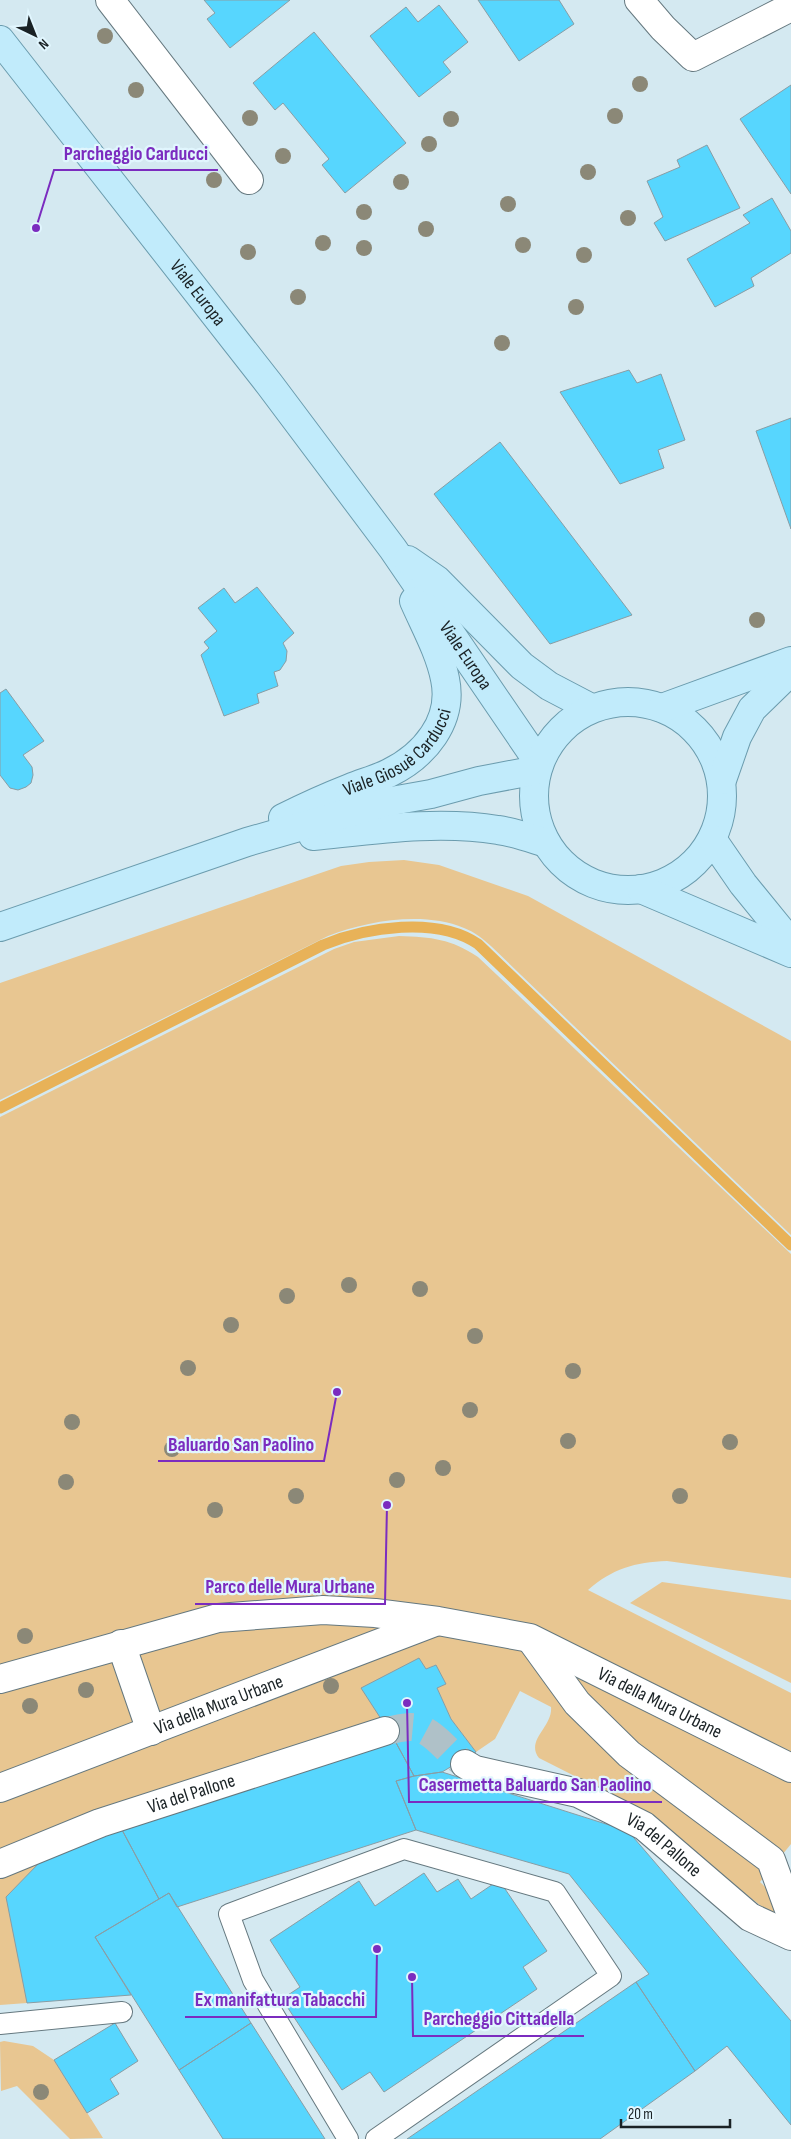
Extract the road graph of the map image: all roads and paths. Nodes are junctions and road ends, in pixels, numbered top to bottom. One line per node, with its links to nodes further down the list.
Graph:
1 (110, 0): 5 (street)
2 (639, 0): 3 (street)
3 (791, 7)
4 (0, 40): 6 (main road, Viale Europa)
5 (249, 180)
6 (393, 549): 9 (main road, Viale Europa); 11 (main road, Viale Europa); 14 (main road, Viale Giosuè Carducci)
7 (791, 661): 10 (main road)
8 (791, 671): 12 (main road)
9 (591, 708): 10 (main road); 11 (main road)
10 (662, 708): 12 (main road)
11 (538, 767): 14 (main road, Viale Giosuè Carducci); 15 (main road)
12 (722, 780): 13 (main road)
13 (712, 839): 16 (main road); 18 (main road)
14 (246, 842): 15 (main road, Viale Giosuè Carducci); 17 (main road, Viale Giosuè Carducci)
15 (546, 843): 16 (main road)
16 (641, 889): 19 (main road)
17 (0, 927)
18 (791, 943)
19 (791, 953)
20 (438, 1621): 21 (street, Via della Mura Urbane); 22 (street, Via della Mura Urbane); 24 (street, Via della Mura Urbane)
21 (530, 1638): 27 (street, Via della Mura Urbane); 30 (street, Via della Mura Urbane)
22 (121, 1644): 23 (street, Via della Mura Urbane); 24 (street)
23 (0, 1679)
24 (151, 1731): 28 (street, Via della Mura Urbane)
25 (384, 1731): 29 (street, Via del Pallone)
26 (465, 1764): 31 (street, Via del Pallone)
27 (791, 1768)
28 (0, 1788)
29 (0, 1864)
30 (791, 1915)
31 (791, 1936)
32 (122, 2012): 33 (lane)
33 (0, 2024)
34 (348, 2139): 35 (lane)
35 (376, 2139)

